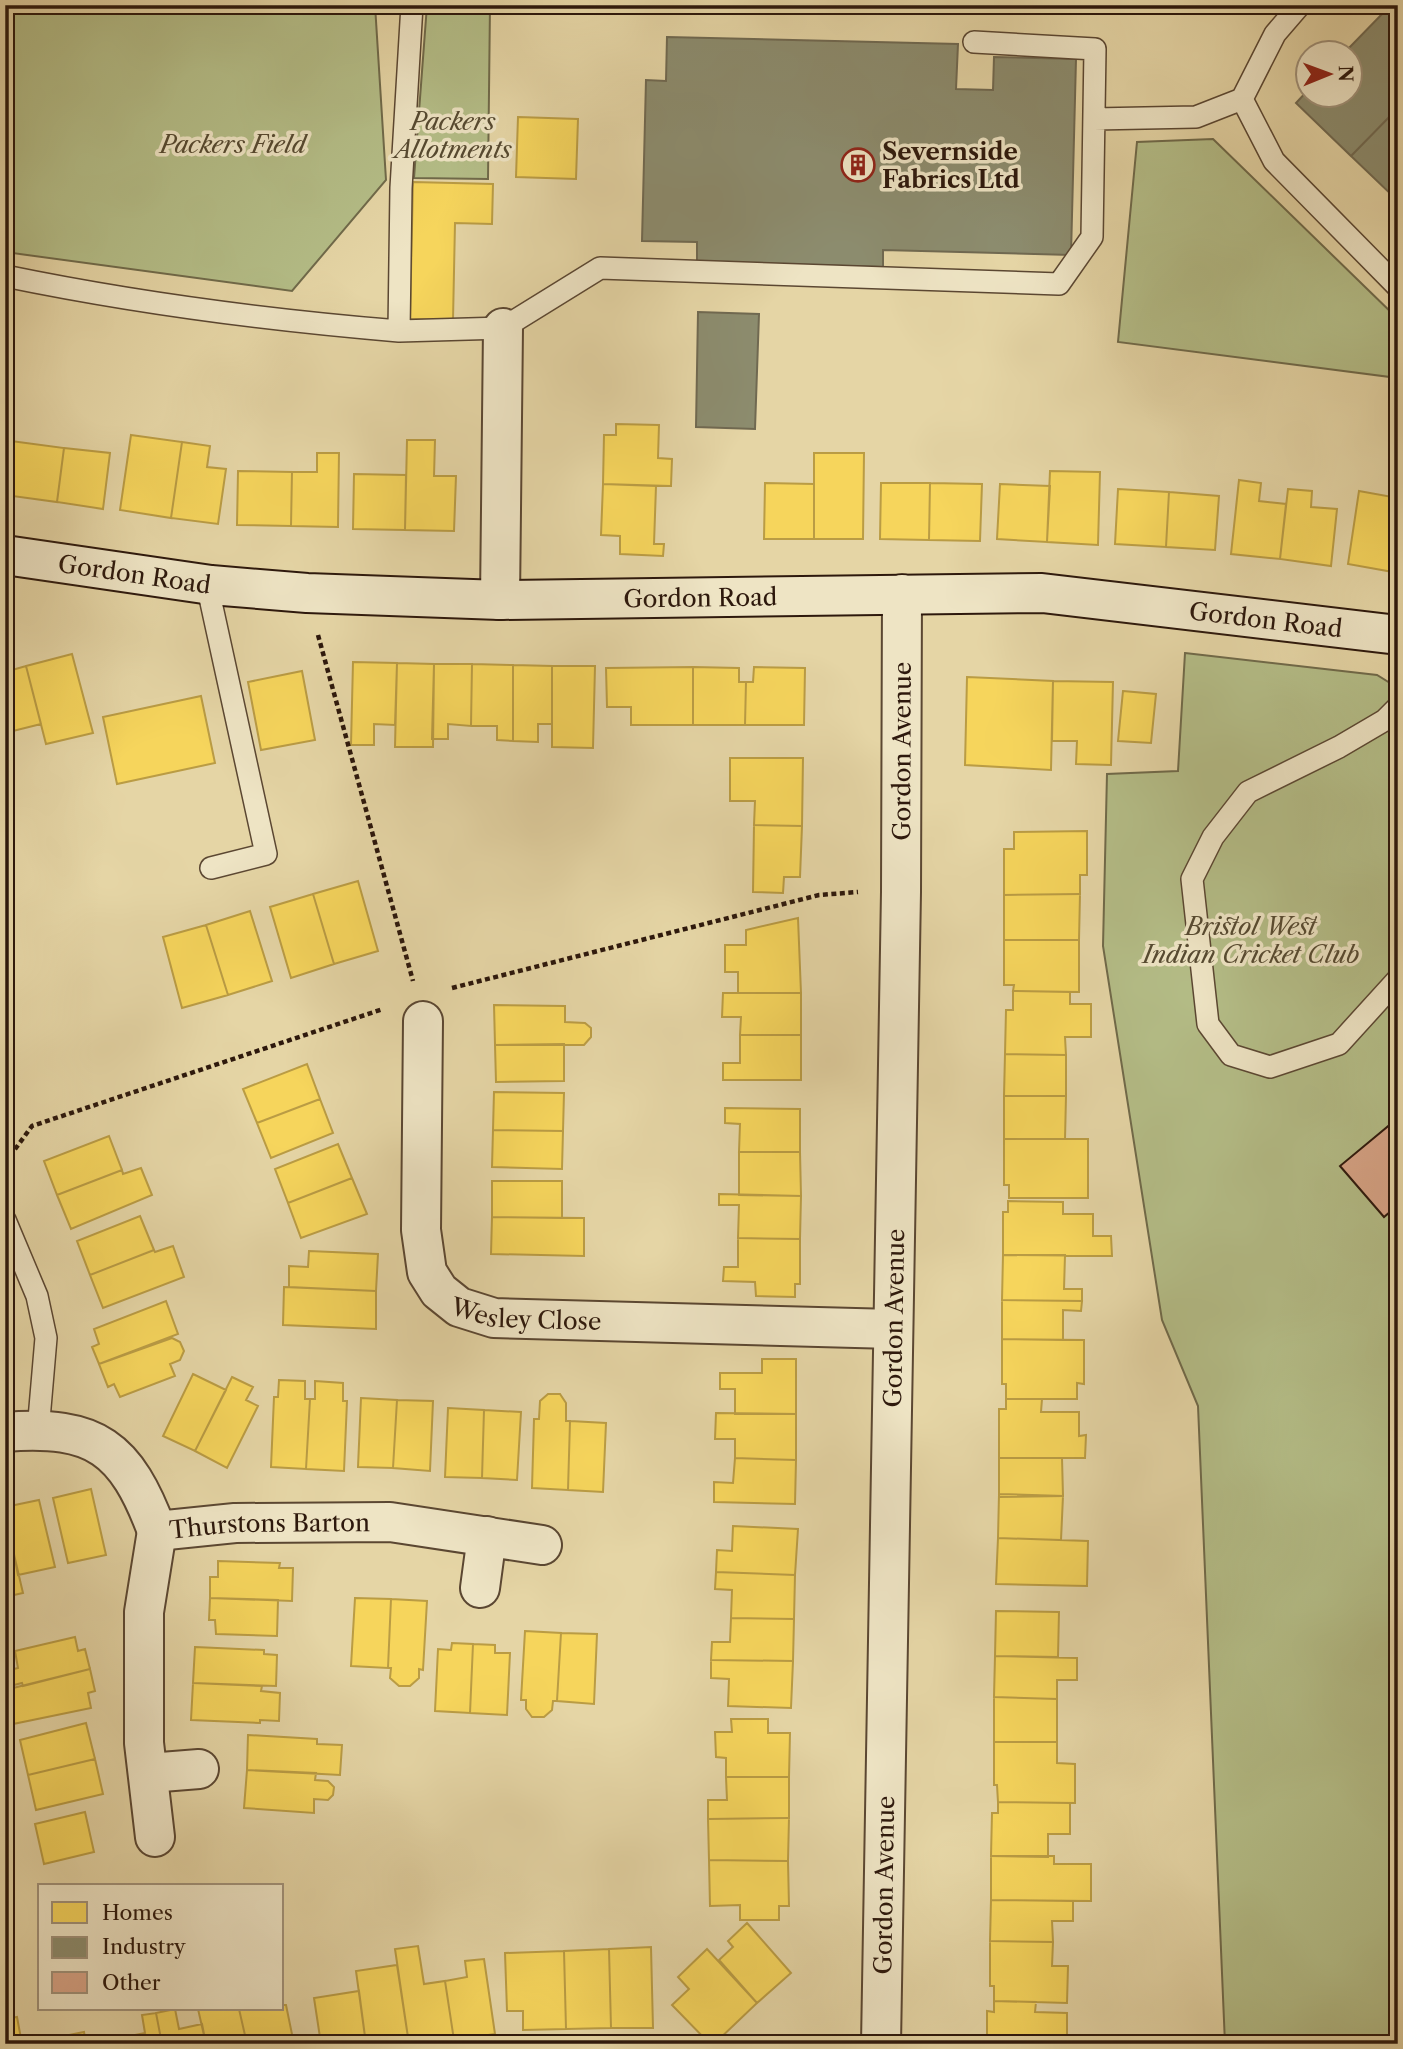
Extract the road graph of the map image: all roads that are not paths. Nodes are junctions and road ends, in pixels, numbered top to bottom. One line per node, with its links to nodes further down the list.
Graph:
1 (412, 5): 9 (lane)
2 (1300, 5): 4 (lane)
3 (974, 42): 5 (lane)
4 (1242, 99): 5 (lane); 7 (lane)
5 (1094, 119): 8 (lane)
6 (5, 276): 9 (lane)
7 (1398, 287)
8 (503, 328): 9 (lane); 13 (street)
9 (399, 331)
10 (5, 555): 11 (street, Gordon Road)
11 (206, 584): 13 (street, Gordon Road); 16 (lane)
12 (902, 594): 13 (street, Gordon Road); 14 (street, Gordon Road); 20 (street, Gordon Avenue)
13 (500, 600)
14 (1398, 635)
15 (1398, 707): 17 (lane)
16 (211, 867)
17 (1398, 979)
18 (423, 1021): 20 (street, Wesley Close)
19 (5, 1220): 21 (lane)
20 (893, 1329): 29 (street, Gordon Avenue)
21 (22, 1431): 22 (street, Thurstons Barton)
22 (157, 1531): 23 (street, Thurstons Barton); 27 (street)
23 (487, 1536): 24 (street, Thurstons Barton); 25 (street)
24 (542, 1545)
25 (480, 1588)
26 (200, 1769): 27 (street)
27 (149, 1773): 28 (street)
28 (155, 1837)
29 (881, 2044)

